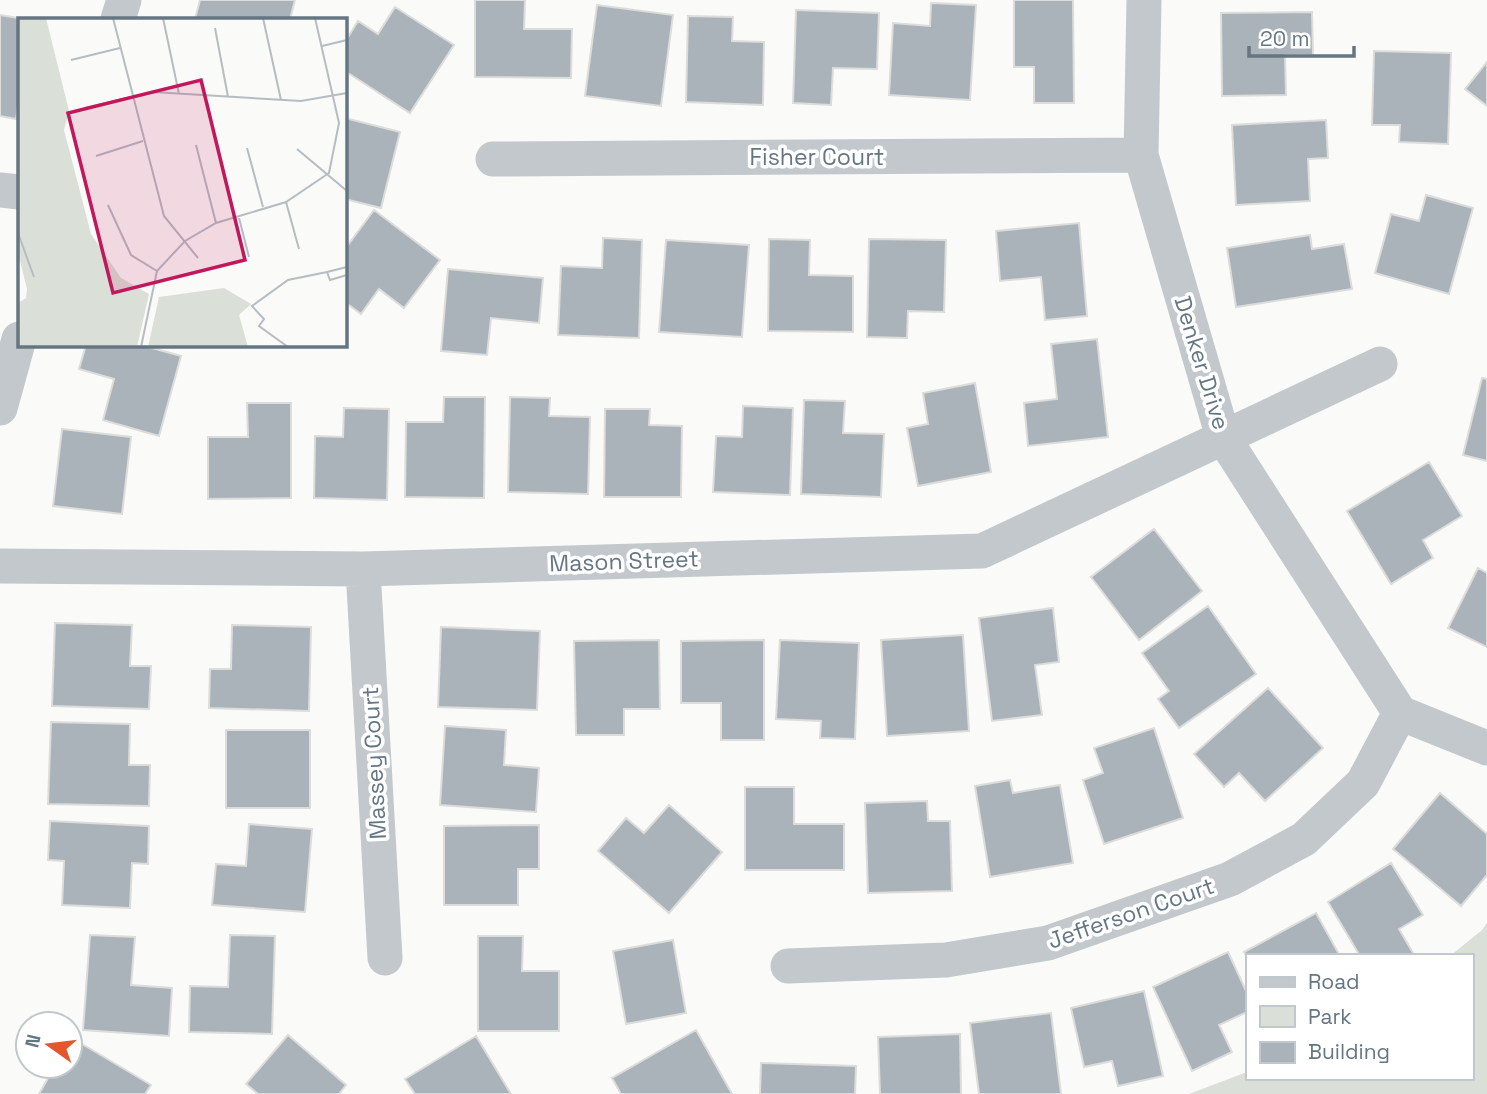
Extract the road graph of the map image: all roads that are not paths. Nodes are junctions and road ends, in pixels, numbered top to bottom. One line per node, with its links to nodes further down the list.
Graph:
1 (124, 0): 3 (street)
2 (1144, 0): 4 (street, Denker Drive)
3 (118, 18)
4 (1140, 155): 5 (street, Fisher Court); 11 (street, Denker Drive)
5 (493, 159)
6 (0, 190): 7 (street)
7 (18, 192)
8 (18, 343): 10 (street)
9 (1380, 365): 11 (street, Mason Street)
10 (0, 408)
11 (1223, 437): 13 (street, Mason Street); 14 (street, Denker Drive)
12 (0, 566): 13 (street, Mason Street)
13 (363, 569): 16 (street, Massey Court)
14 (1400, 713): 15 (street); 17 (street, Jefferson Court)
15 (1487, 748)
16 (385, 958)
17 (788, 966)

